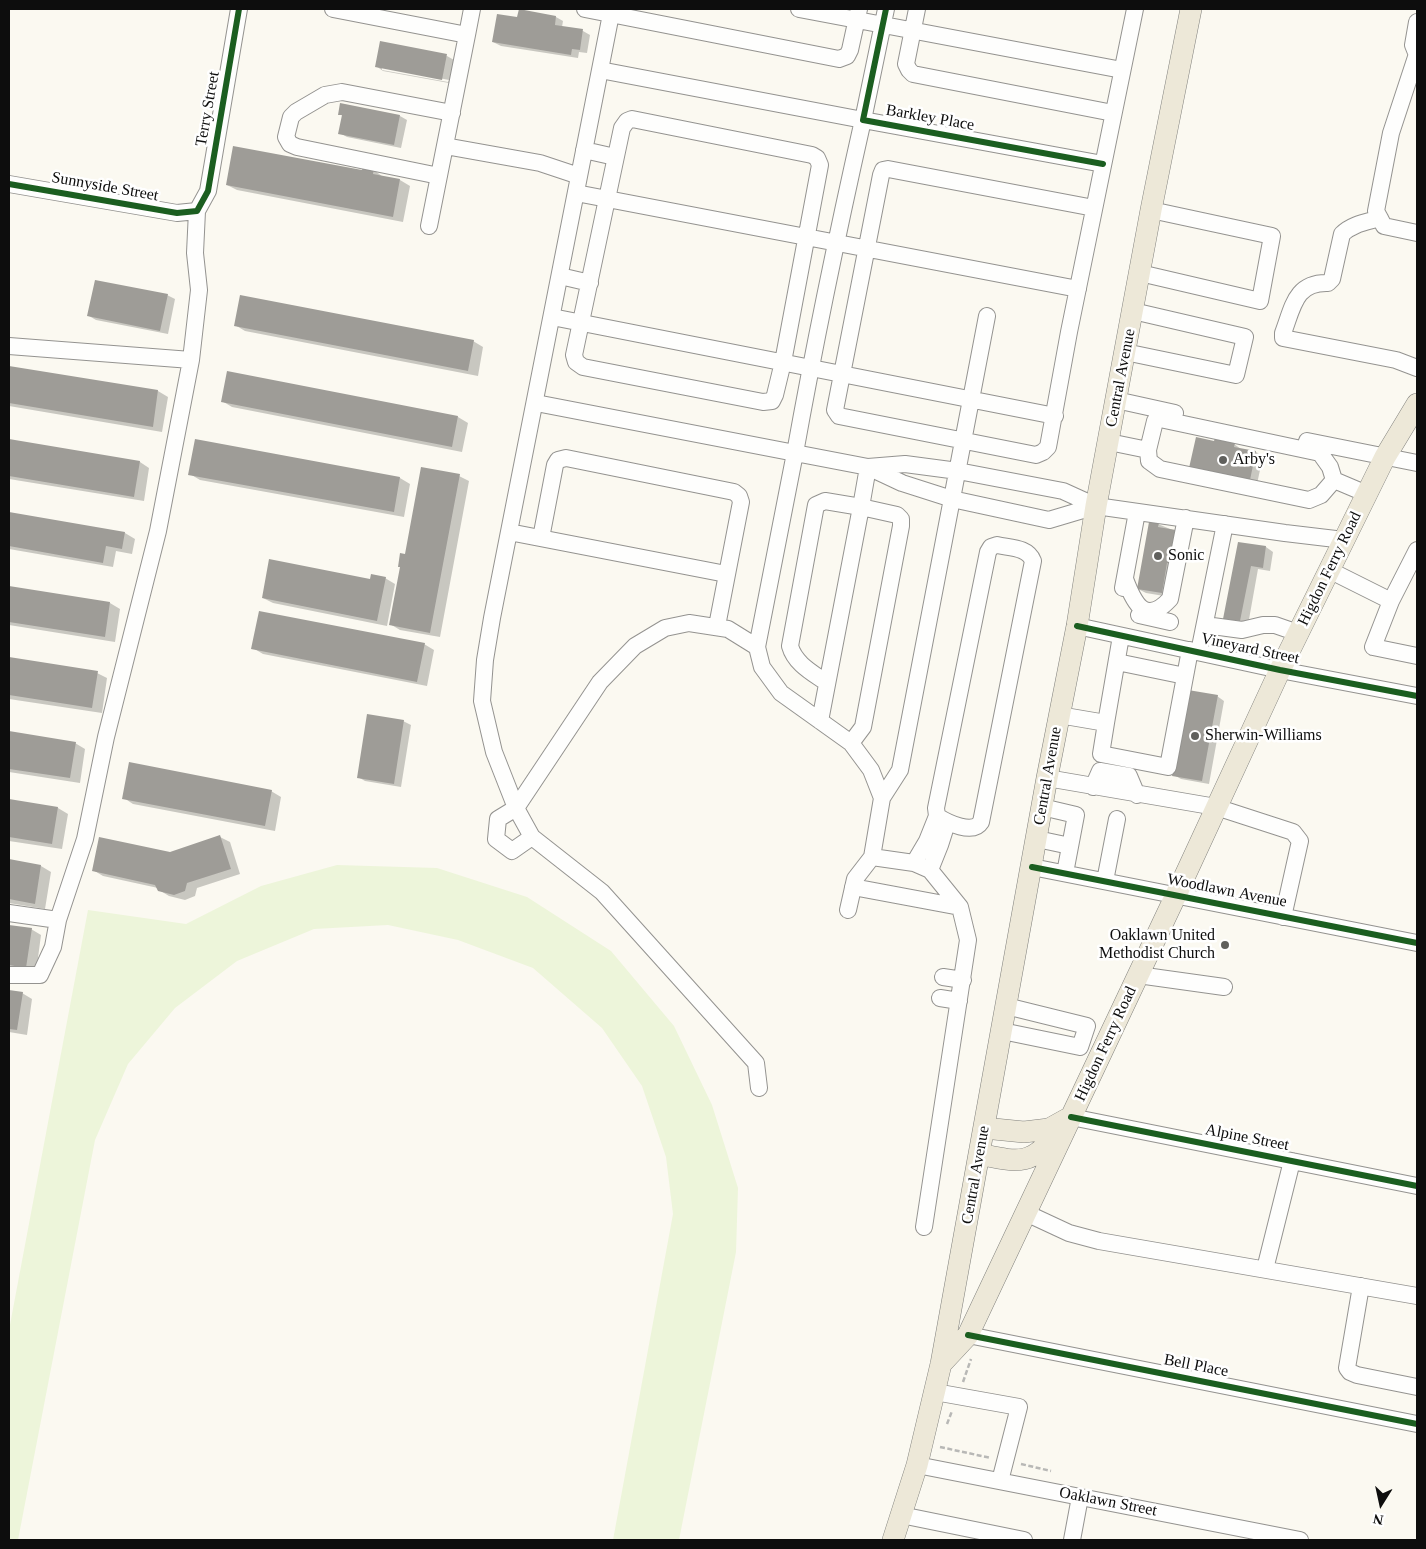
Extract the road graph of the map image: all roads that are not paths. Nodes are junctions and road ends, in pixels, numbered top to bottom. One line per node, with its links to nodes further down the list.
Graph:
1 (239, 9): 33 (street, Terry Street)
2 (333, 9): 15 (street)
3 (472, 9): 15 (street)
4 (585, 9): 10 (street)
5 (798, 9): 11 (street)
6 (886, 9): 13 (street, Barkley Place)
7 (917, 9): 14 (street)
8 (1134, 9): 18 (street)
9 (1191, 9): 32 (main road, Central Avenue)
10 (612, 12): 11 (street); 17 (street)
11 (858, 14): 13 (street)
12 (1417, 22): 16 (street)
13 (882, 25): 14 (street); 21 (street, Barkley Place)
14 (912, 31): 18 (street); 20 (street)
15 (467, 35): 19 (street)
16 (1417, 54): 34 (street)
17 (600, 70): 21 (street); 23 (street)
18 (1122, 70): 20 (street)
19 (452, 113): 22 (street); 26 (street)
20 (1113, 113): 25 (street)
21 (863, 120): 25 (street, Barkley Place); 38 (street)
22 (445, 146): 26 (street); 27 (street)
23 (584, 150): 24 (street); 27 (street)
24 (615, 157): 30 (street); 37 (street)
25 (1103, 164): 31 (street)
26 (439, 176): 35 (street)
27 (580, 176): 29 (street)
28 (9, 184): 33 (street, Sunnyside Street)
29 (576, 193): 30 (street); 41 (street)
30 (606, 199): 37 (street); 42 (street)
31 (1094, 208): 39 (street); 43 (street)
32 (1151, 210): 40 (main road, Central Avenue); 40 (street)
33 (198, 211): 50 (street)
34 (1380, 218): 36 (street); 53 (street)
35 (429, 226)
36 (1417, 233)
37 (806, 237): 38 (street); 51 (street)
38 (836, 243): 39 (street); 52 (street)
39 (867, 249): 43 (street); 54 (street)
40 (1140, 273): 44 (main road, Central Avenue)
41 (560, 276): 42 (street); 46 (street)
42 (590, 283): 47 (street)
43 (1078, 289): 59 (street)
44 (1133, 311): 49 (main road, Central Avenue); 49 (street)
45 (988, 316): 55 (street)
46 (552, 317): 47 (street); 57 (street)
47 (581, 323): 51 (street); 51 (street)
48 (9, 346): 50 (street)
49 (1125, 352): 56 (main road, Central Avenue)
50 (191, 360): 127 (street)
51 (783, 362): 52 (street)
52 (810, 368): 54 (street); 64 (street)
53 (1417, 368)
54 (842, 374): 55 (street); 61 (street)
55 (972, 399): 59 (street); 61 (street)
56 (1116, 400): 62 (main road, Central Avenue); 65 (street)
57 (536, 403): 64 (street); 78 (street)
58 (1417, 404): 65 (main road, Higdon Ferry Road)
59 (1055, 416): 61 (street)
60 (1153, 428): 63 (street); 69 (street); 71 (street)
61 (963, 440): 68 (street)
62 (1109, 442): 63 (street); 73 (main road, Central Avenue)
63 (1148, 450): 71 (street)
64 (795, 453): 67 (street); 93 (street)
65 (1385, 457): 66 (street); 70 (main road, Higdon Ferry Road)
66 (1417, 463)
67 (868, 466): 68 (street); 72 (street); 74 (street)
68 (958, 470): 72 (street); 73 (street)
69 (1334, 480): 70 (street); 71 (street)
70 (1367, 494): 80 (main road, Higdon Ferry Road)
71 (1316, 498)
72 (952, 499): 73 (street); 106 (street)
73 (1096, 506): 75 (street); 89 (main road, Central Avenue)
74 (861, 507): 99 (street); 99 (street); 104 (street)
75 (1137, 512): 76 (street); 84 (street)
76 (1189, 519): 77 (street); 84 (street); 86 (street)
77 (1225, 524): 80 (street); 87 (street)
78 (509, 532): 79 (street); 108 (street)
79 (541, 538): 83 (street); 83 (street)
80 (1344, 540): 82 (main road, Higdon Ferry Road)
81 (1417, 550): 85 (street)
82 (1329, 570): 85 (street); 90 (main road, Higdon Ferry Road)
83 (726, 574): 88 (street)
84 (1125, 579): 86 (street)
85 (1392, 601): 95 (street)
86 (1170, 622): 92 (street)
87 (1205, 625): 90 (street); 94 (street)
88 (717, 626): 93 (street); 108 (street)
89 (1077, 626): 91 (street, Vineyard Street); 101 (main road, Central Avenue)
90 (1298, 633): 97 (main road, Higdon Ferry Road)
91 (1122, 636): 92 (street, Vineyard Street); 96 (street)
92 (1165, 645): 94 (street, Vineyard Street)
93 (757, 647): 102 (street)
94 (1194, 651): 97 (street, Vineyard Street); 98 (street)
95 (1417, 656)
96 (1117, 662): 98 (street); 103 (street)
97 (1280, 670): 100 (street, Vineyard Street); 109 (main road, Higdon Ferry Road)
98 (1185, 676): 103 (street)
99 (827, 683): 102 (street)
100 (1417, 696)
101 (1059, 715): 103 (street); 105 (main road, Central Avenue)
102 (820, 721): 104 (street)
103 (1106, 723)
104 (851, 743): 106 (street)
105 (1047, 778): 107 (main road, Central Avenue); 109 (street)
106 (882, 798): 115 (street)
107 (1042, 807): 113 (main road, Central Avenue); 114 (street)
108 (516, 808): 112 (street); 112 (street)
109 (1216, 808): 122 (main road, Higdon Ferry Road); 126 (street)
110 (942, 819): 110 (street); 116 (street); 118 (street)
111 (1117, 819): 120 (street)
112 (532, 838): 138 (street)
113 (1037, 839): 114 (street); 117 (main road, Central Avenue)
114 (1070, 846): 119 (street)
115 (872, 857): 116 (street); 121 (street)
116 (914, 863): 118 (street)
117 (1032, 867): 119 (street, Woodlawn Avenue); 136 (main road, Central Avenue)
118 (930, 870): 123 (street)
119 (1065, 873): 120 (street, Woodlawn Avenue)
120 (1105, 881): 122 (street, Woodlawn Avenue)
121 (853, 887): 123 (street); 124 (street)
122 (1176, 895): 126 (street, Woodlawn Avenue); 130 (main road, Higdon Ferry Road)
123 (960, 907): 132 (street)
124 (848, 910)
125 (9, 913): 127 (street)
126 (1284, 917): 128 (street, Woodlawn Avenue)
127 (58, 920): 129 (street)
128 (1417, 943)
129 (9, 975)
130 (1138, 975): 133 (street); 139 (main road, Higdon Ferry Road)
131 (943, 977): 132 (street)
132 (962, 980): 135 (street)
133 (1224, 987)
134 (940, 998): 135 (street)
135 (959, 1001): 145 (street)
136 (1006, 1006): 137 (main road, Central Avenue); 137 (street)
137 (1002, 1030): 140 (main road, Central Avenue)
138 (759, 1088)
139 (1071, 1117): 140 (main road, Higdon Ferry Road); 141 (main road); 142 (street, Alpine Street); 144 (main road)
140 (984, 1128): 141 (main road, Central Avenue)
141 (979, 1154): 150 (main road, Central Avenue)
142 (1292, 1161): 143 (street, Alpine Street); 146 (street)
143 (1417, 1186)
144 (1026, 1213): 146 (street); 149 (main road)
145 (924, 1227)
146 (1265, 1269): 147 (street)
147 (1361, 1286): 148 (street); 151 (street)
148 (1417, 1296)
149 (974, 1336): 150 (main road); 153 (street, Bell Place)
150 (941, 1364): 152 (main road, Central Avenue)
151 (1417, 1387)
152 (934, 1392): 154 (main road, Central Avenue); 155 (street)
153 (1417, 1424)
154 (917, 1465): 155 (street, Oaklawn Street); 157 (main road, Central Avenue)
155 (1000, 1481): 156 (street, Oaklawn Street)
156 (1080, 1497): 160 (street); 161 (street, Oaklawn Street)
157 (901, 1515): 158 (main road, Central Avenue); 159 (street)
158 (893, 1540)
159 (1024, 1540)
160 (1072, 1540)
161 (1300, 1540)

